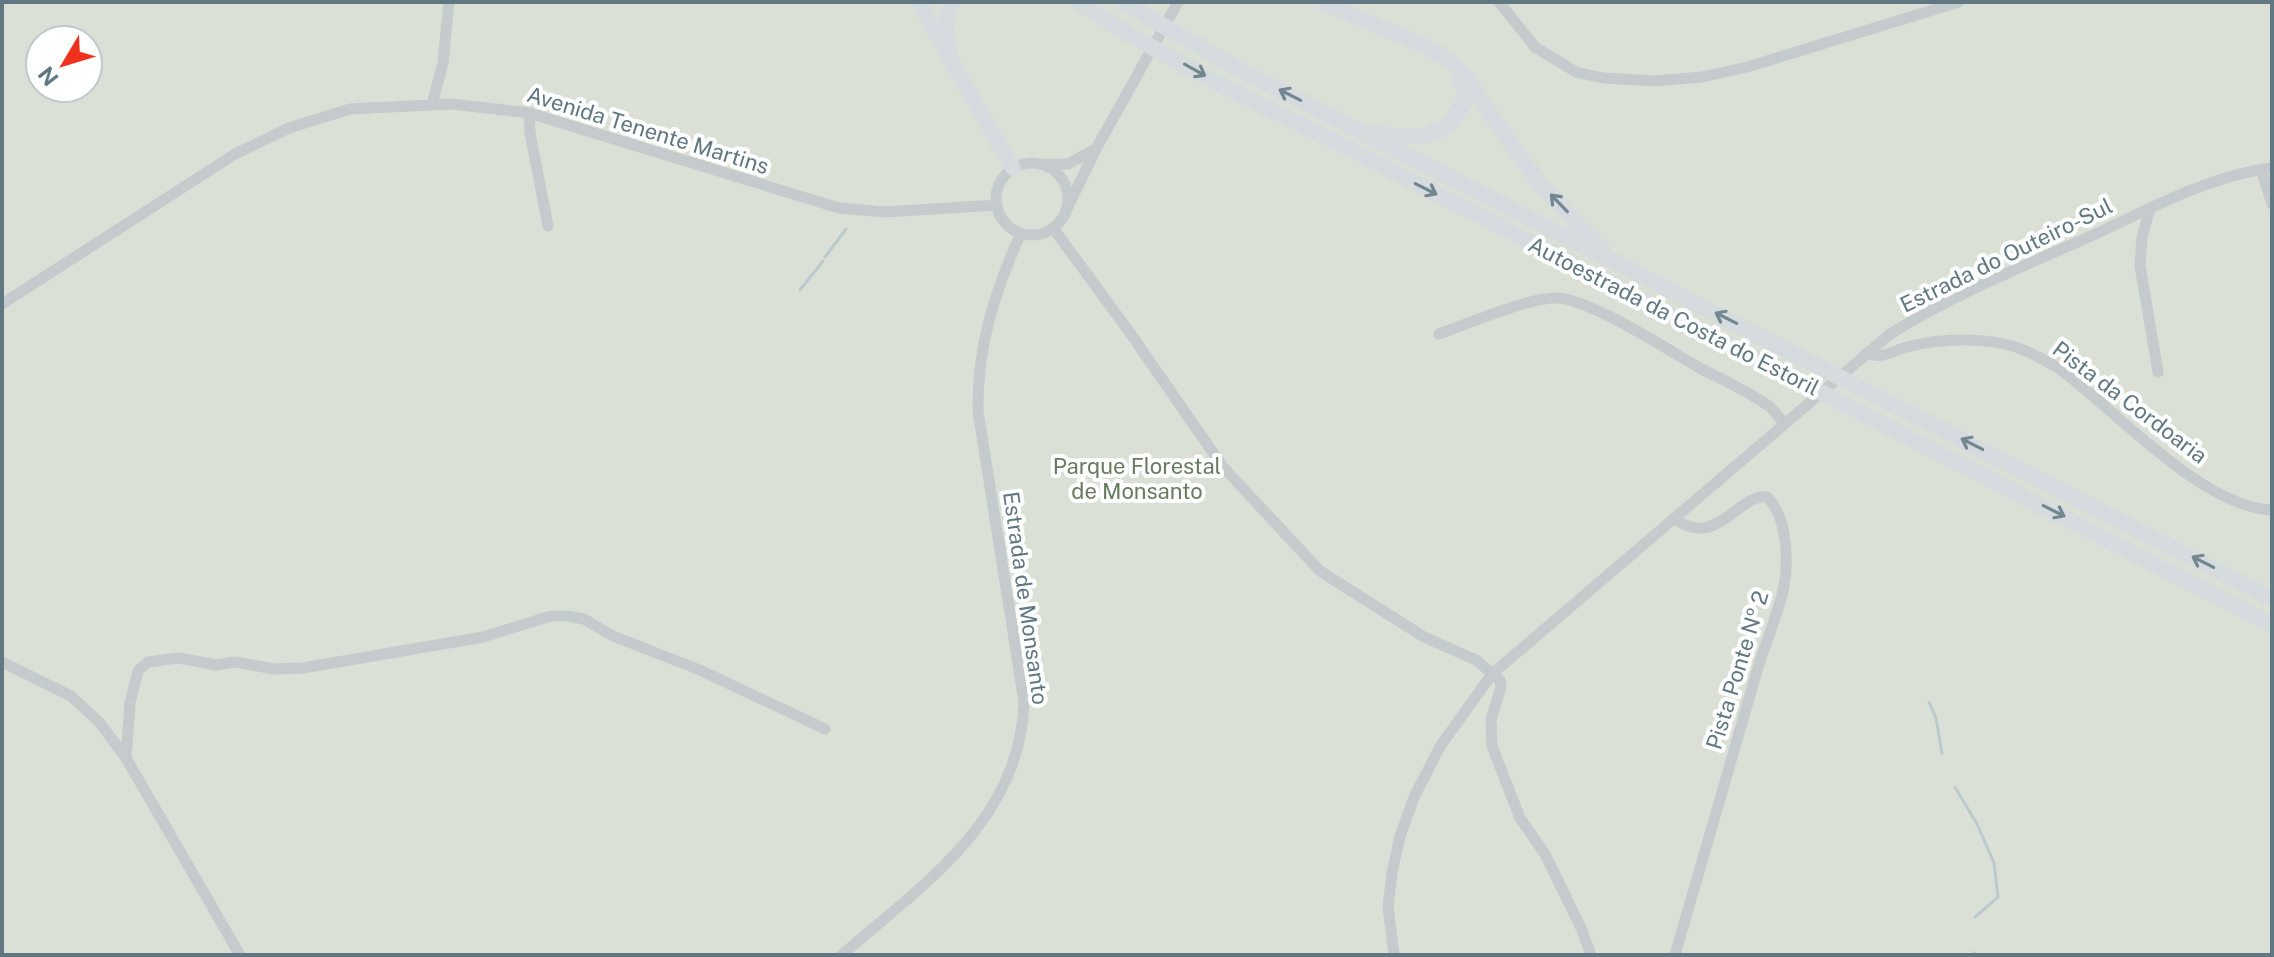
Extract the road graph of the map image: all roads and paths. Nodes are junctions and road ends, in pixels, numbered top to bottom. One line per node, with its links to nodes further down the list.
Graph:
1 (449, 2): 12 (street)
2 (920, 2): 11 (highway)
3 (953, 2): 11 (highway)
4 (1079, 2): 35 (highway, Autoestrada da Costa do Estoril, one-way to 35)
5 (1122, 2): 14 (highway, Autoestrada da Costa do Estoril, one-way to 5)
6 (1178, 2): 15 (street)
7 (1307, 2): 14 (highway)
8 (1322, 2): 26 (highway, one-way to 8)
9 (1499, 2): 10 (street)
10 (1959, 2)
11 (952, 61): 17 (highway)
12 (432, 104): 13 (street, Avenida Tenente Martins); 27 (street, Avenida Tenente Martins)
13 (529, 113): 20 (street, Avenida Tenente Martins); 23 (street)
14 (1360, 130): 26 (highway, Autoestrada da Costa do Estoril)
15 (1096, 149): 16 (street); 22 (street)
16 (1040, 164): 17 (street); 22 (street)
17 (1013, 168): 20 (street)
18 (2266, 168): 19 (street); 21 (street, Estrada do Outeiro-Sul)
19 (2272, 204)
20 (997, 205): 25 (street)
21 (2150, 209): 29 (street, Estrada do Outeiro-Sul); 30 (street)
22 (1065, 213): 24 (street)
23 (548, 226)
24 (1053, 228): 25 (street); 37 (street)
25 (1021, 233): 41 (street, Estrada de Monsanto)
26 (1613, 260): 34 (highway, Autoestrada da Costa do Estoril, one-way to 26)
27 (2, 304)
28 (1439, 334): 31 (street)
29 (1866, 353): 31 (street, Estrada do Outeiro-Sul); 32 (street, Pista da Cordoaria)
30 (2158, 372)
31 (1784, 423): 33 (street, Estrada do Outeiro-Sul)
32 (2272, 510)
33 (1674, 518): 37 (street, Estrada do Outeiro-Sul); 44 (street, Pista Ponte Nº 2)
34 (2272, 599)
35 (2272, 625)
36 (2, 662): 39 (street)
37 (1492, 674): 42 (street, Estrada do Outeiro-Sul); 43 (street)
38 (825, 729): 39 (street)
39 (126, 758): 40 (street)
40 (240, 955)
41 (842, 955)
42 (1394, 955)
43 (1591, 955)
44 (1675, 955)

